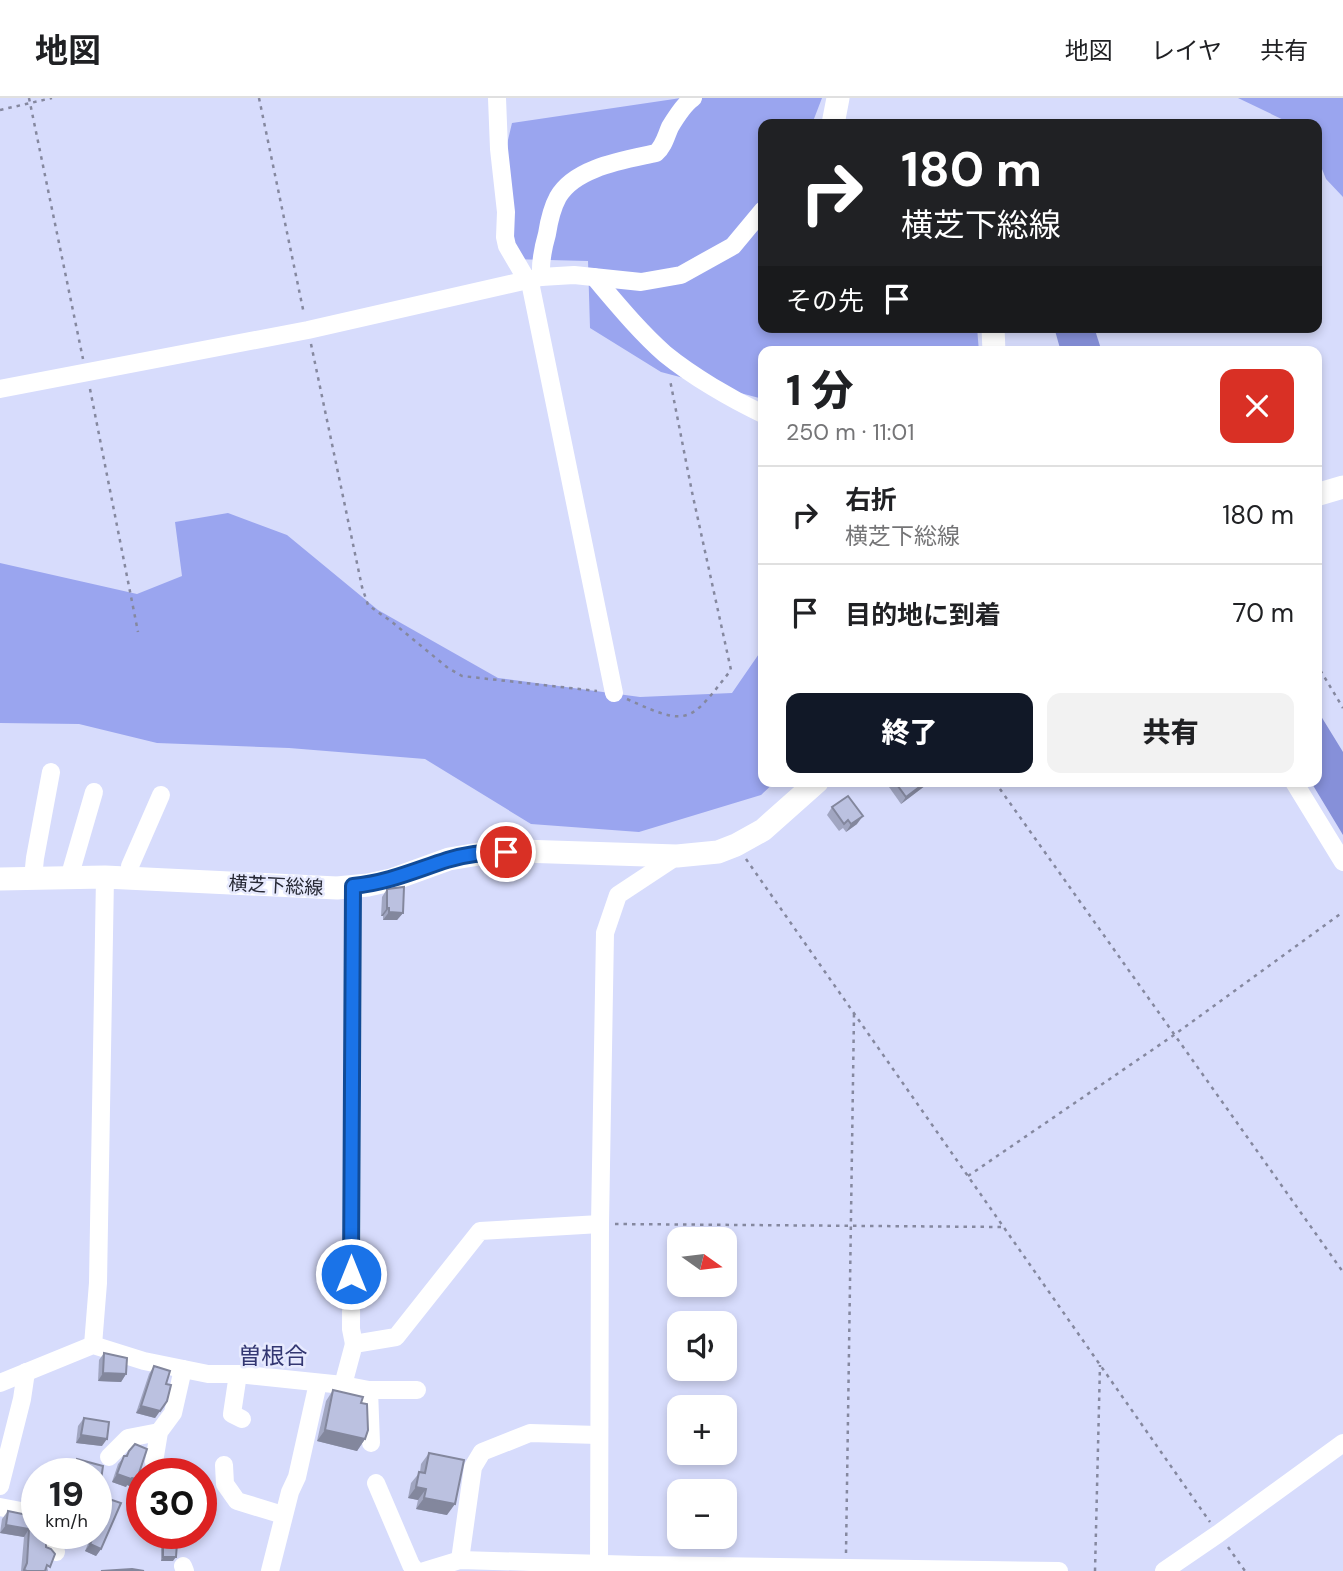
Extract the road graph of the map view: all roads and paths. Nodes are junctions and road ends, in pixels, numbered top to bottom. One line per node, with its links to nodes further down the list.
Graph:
1 (52, 98): 5 (path)
2 (497, 98): 9 (street)
3 (693, 98): 9 (street)
4 (838, 98): 6 (main road)
5 (0, 110)
6 (834, 119)
7 (758, 216): 8 (street)
8 (594, 277): 9 (street); 11 (street)
9 (534, 279): 10 (street); 15 (street)
10 (0, 389)
11 (758, 411)
12 (1343, 487): 13 (main road)
13 (1322, 493)
14 (1322, 673): 16 (path)
15 (614, 693)
16 (1343, 708)
17 (51, 772): 27 (street)
18 (811, 787): 23 (main road, 横芝下総線)
19 (999, 787): 34 (path)
20 (1297, 787): 25 (street)
21 (94, 792): 28 (street)
22 (161, 795): 29 (street)
23 (736, 845): 24 (main road, 横芝下総線); 33 (path)
24 (677, 856): 31 (main road, 横芝下総線); 36 (street)
25 (1343, 862)
26 (105, 877): 28 (main road, 横芝下総線); 29 (main road, 横芝下総線); 41 (street)
27 (33, 878): 28 (main road, 横芝下総線); 30 (main road, 横芝下総線)
28 (69, 878)
29 (130, 878): 31 (main road, 横芝下総線)
30 (0, 879)
31 (353, 886): 40 (street)
32 (1343, 912): 34 (path)
33 (855, 1014): 35 (path); 37 (path)
34 (1174, 1035): 35 (path); 39 (path)
35 (968, 1176): 38 (path)
36 (600, 1224): 37 (path); 40 (street); 53 (street)
37 (851, 1226): 38 (path); 69 (path)
38 (1003, 1227): 42 (path)
39 (1343, 1272)
40 (354, 1344): 48 (street)
41 (93, 1345): 43 (street); 44 (street)
42 (1100, 1365): 64 (path); 74 (path)
43 (183, 1369): 45 (street); 52 (street)
44 (26, 1372): 47 (street); 60 (street)
45 (238, 1374): 46 (street); 51 (street)
46 (318, 1382): 48 (street); 63 (street)
47 (0, 1383)
48 (343, 1385): 49 (street)
49 (369, 1390): 50 (street); 54 (street)
50 (417, 1390)
51 (242, 1419)
52 (159, 1432): 56 (street); 57 (street)
53 (598, 1435): 67 (street); 68 (street)
54 (371, 1443)
55 (1343, 1443): 64 (street)
56 (109, 1457)
57 (155, 1458)
58 (224, 1465): 63 (street)
59 (376, 1483): 71 (street)
60 (0, 1486)
61 (0, 1507): 62 (street)
62 (21, 1511)
63 (283, 1515): 70 (street)
64 (1218, 1534): 75 (street); 76 (path)
65 (55, 1549): 66 (street)
66 (56, 1552)
67 (460, 1560): 68 (street); 72 (street)
68 (599, 1564): 69 (street)
69 (846, 1568): 73 (street)
70 (270, 1571)
71 (416, 1571)
72 (424, 1571)
73 (1059, 1571)
74 (1095, 1571)
75 (1164, 1571)
76 (1245, 1571)

